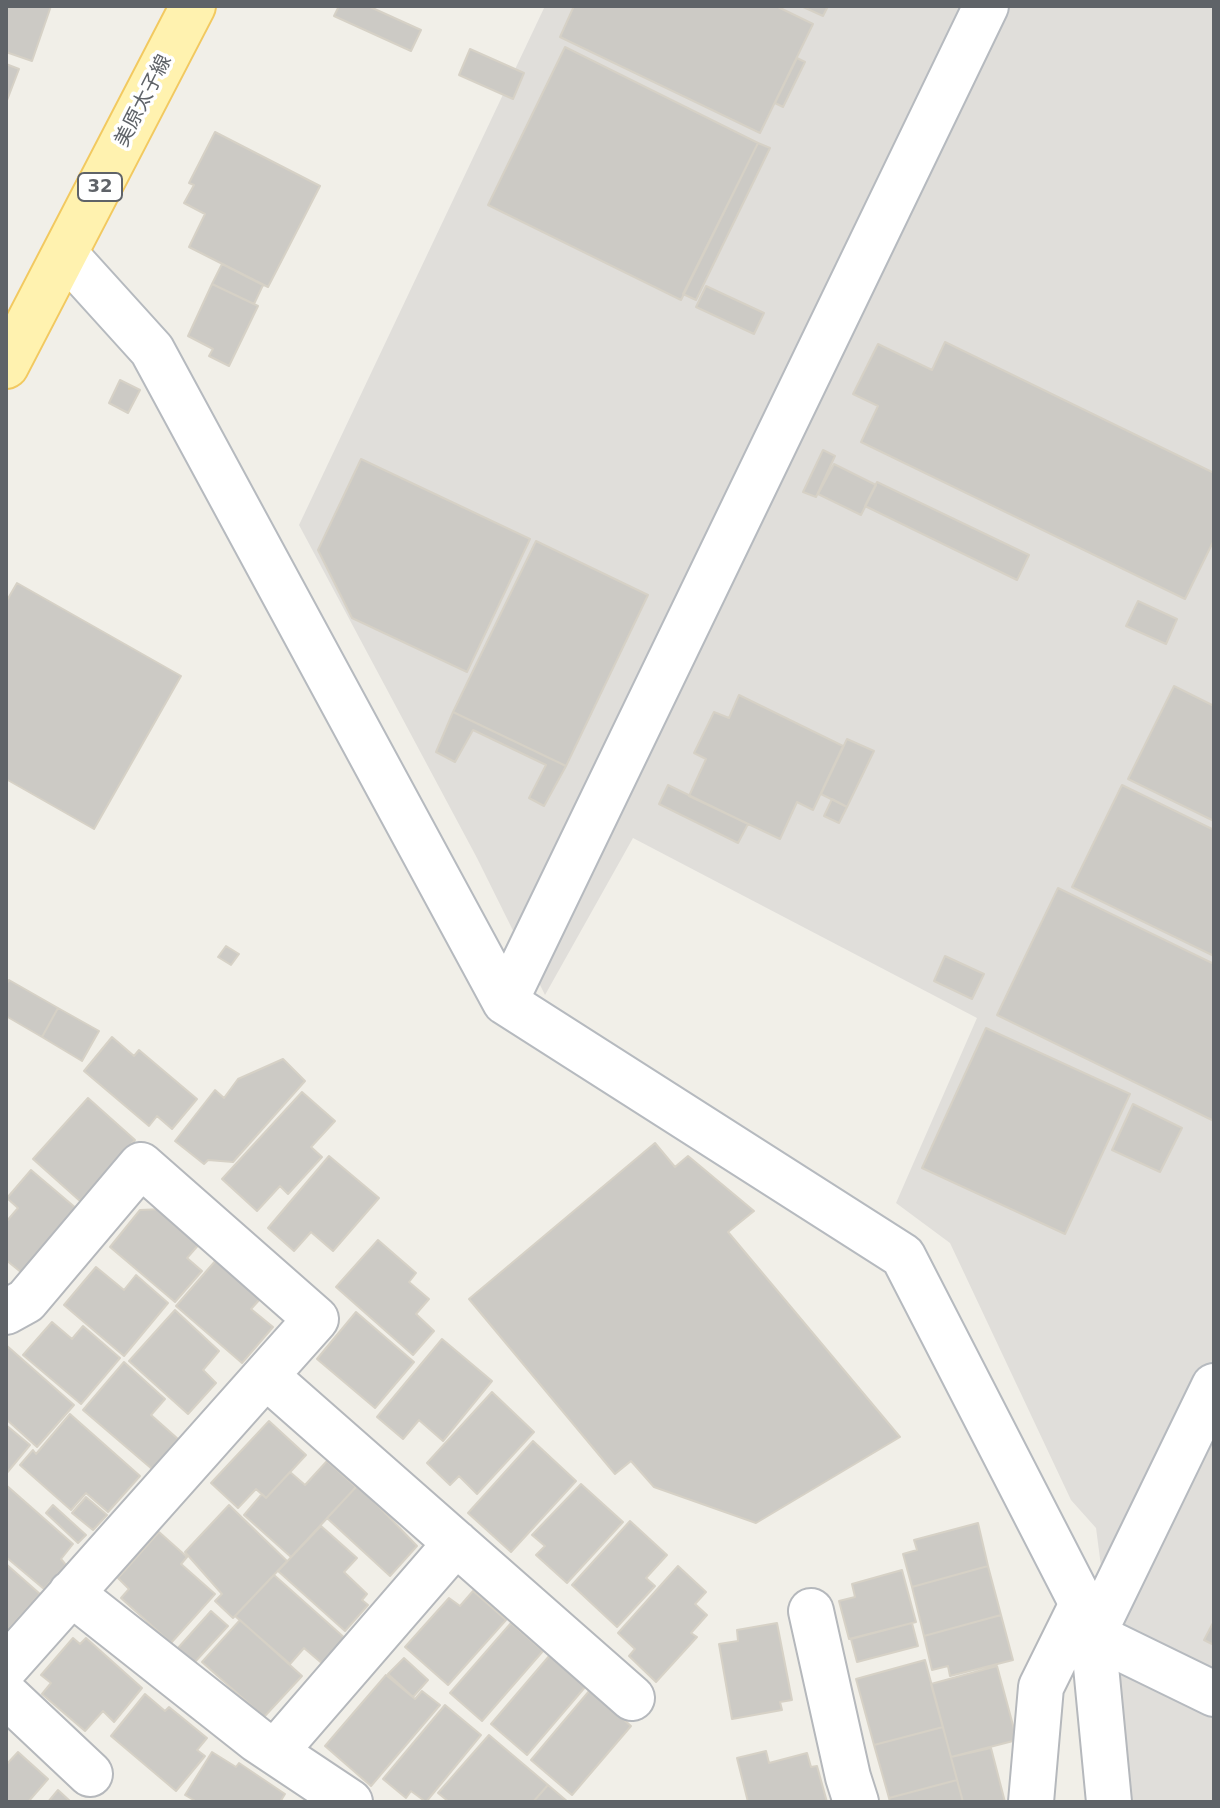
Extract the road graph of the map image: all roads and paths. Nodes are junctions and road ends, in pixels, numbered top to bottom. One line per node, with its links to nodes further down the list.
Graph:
1 (986, 6): 5 (street)
2 (186, 8): 3 (main road, 美原太子線 / 32)
3 (66, 255): 4 (main road, 美原太子線 / 32); 5 (street)
4 (6, 366)
5 (505, 1002): 12 (street)
6 (6, 1312): 7 (street)
7 (266, 1376): 9 (street); 10 (street)
8 (1214, 1386): 12 (street)
9 (456, 1543): 16 (street); 17 (street)
10 (71, 1593): 13 (street); 17 (street)
11 (811, 1611): 20 (street)
12 (1088, 1620): 14 (street); 21 (street); 22 (street)
13 (6, 1667)
14 (1214, 1694)
15 (6, 1695): 18 (street)
16 (632, 1698)
17 (275, 1752): 19 (street)
18 (90, 1774)
19 (350, 1802)
20 (856, 1802)
21 (1031, 1802)
22 (1109, 1802)

